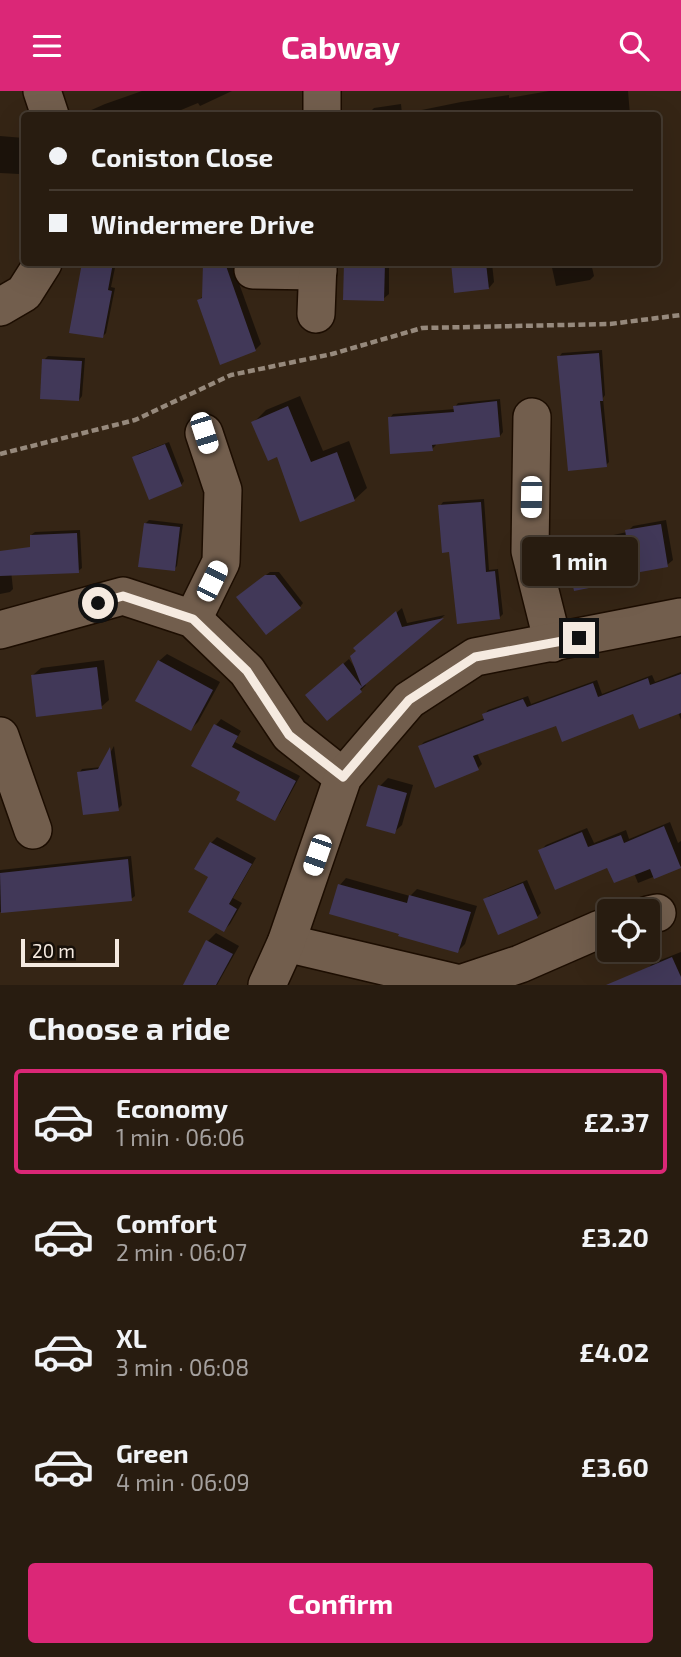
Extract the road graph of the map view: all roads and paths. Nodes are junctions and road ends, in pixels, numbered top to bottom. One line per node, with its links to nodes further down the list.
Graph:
1 (42, 91): 3 (street)
2 (322, 91): 4 (street)
3 (49, 112)
4 (323, 112)
5 (41, 266): 8 (street)
6 (318, 267): 7 (street); 9 (street)
7 (253, 270)
8 (0, 307)
9 (316, 314)
10 (681, 315): 13 (path)
11 (532, 417): 17 (street)
12 (204, 433): 15 (street)
13 (0, 454)
14 (681, 617): 17 (street)
15 (193, 619): 16 (street); 19 (street)
16 (0, 630)
17 (553, 643): 19 (street)
18 (0, 736): 20 (street)
19 (343, 777): 22 (street)
20 (33, 830)
21 (597, 930): 22 (street)
22 (286, 943): 23 (street)
23 (267, 985)

